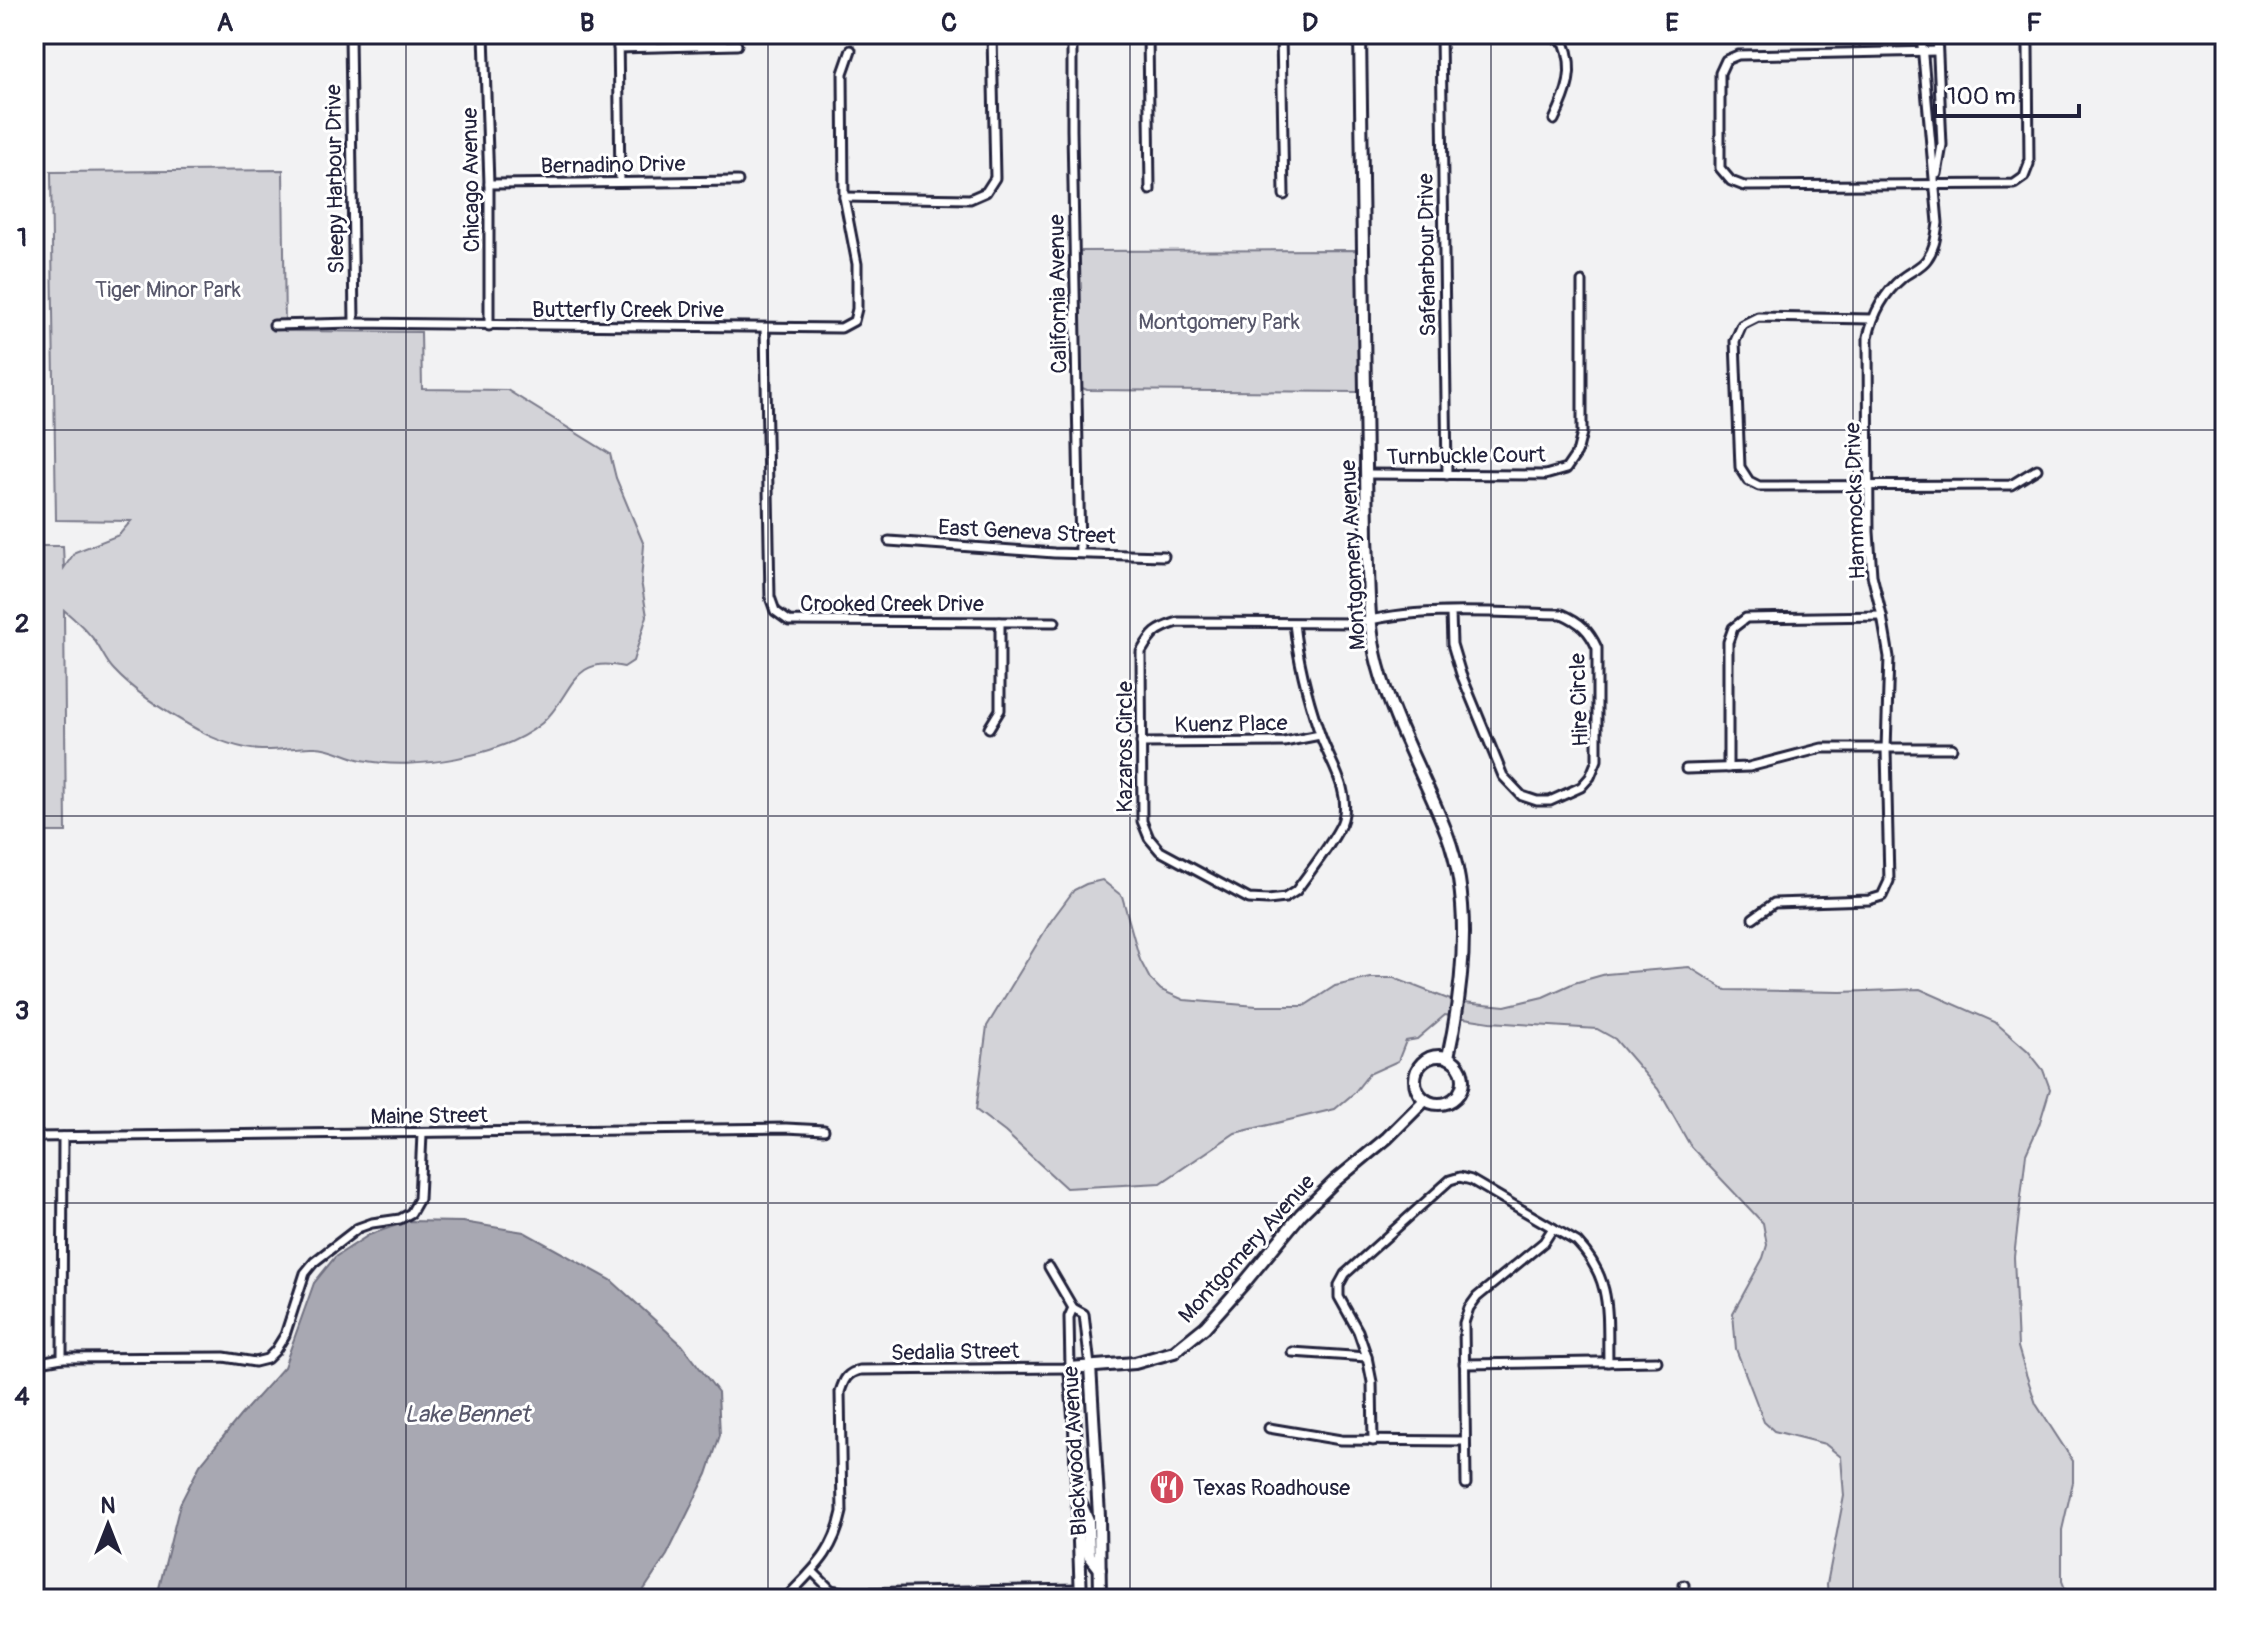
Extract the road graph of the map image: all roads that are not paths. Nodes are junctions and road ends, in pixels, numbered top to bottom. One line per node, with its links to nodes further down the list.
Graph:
1 (350, 34): 29 (street, Sleepy Harbour Drive)
2 (484, 34): 22 (street, Chicago Avenue)
3 (618, 34): 15 (street)
4 (992, 34): 26 (street)
5 (1072, 34): 38 (street, California Avenue)
6 (1148, 34): 24 (street)
7 (1281, 34): 25 (street)
8 (1360, 34): 34 (street, Montgomery Avenue)
9 (1441, 34): 35 (street, Safeharbour Drive)
10 (1546, 34): 19 (street)
11 (1921, 34): 17 (street, Hammocks Drive)
12 (1937, 34): 18 (street, Hammocks Drive)
13 (2024, 34): 23 (street)
14 (737, 45): 15 (street)
15 (618, 48): 21 (street)
16 (851, 50): 26 (street)
17 (1921, 51): 18 (street); 23 (street, Hammocks Drive); 23 (street)
18 (1937, 51): 23 (street, Hammocks Drive)
19 (1554, 120)
20 (738, 181): 21 (street, Bernadino Drive)
21 (620, 182): 22 (street, Bernadino Drive)
22 (489, 184): 31 (street, Chicago Avenue)
23 (1936, 184): 28 (street, Hammocks Drive)
24 (1150, 190)
25 (1284, 195)
26 (844, 197): 32 (street, Butterfly Creek Drive)
27 (1582, 282): 35 (street, Turnbuckle Court)
28 (1872, 319): 36 (street, Hammocks Drive); 36 (street)
29 (354, 323): 30 (street, Butterfly Creek Drive); 31 (street, Butterfly Creek Drive)
30 (274, 325)
31 (489, 326): 32 (street, Butterfly Creek Drive)
32 (765, 328): 43 (street, Crooked Creek Drive)
33 (2037, 469): 36 (street)
34 (1366, 474): 35 (street, Turnbuckle Court); 42 (street, Montgomery Avenue)
35 (1447, 475)
36 (1870, 486): 41 (street, Hammocks Drive)
37 (889, 541): 38 (street, East Geneva Street)
38 (1080, 553): 39 (street, East Geneva Street)
39 (1164, 556)
40 (1451, 613): 40 (street, Hire Circle); 42 (street, Hire Circle)
41 (1882, 616): 50 (street, Hammocks Drive); 51 (street)
42 (1371, 619): 45 (street, Kazaros Circle); 54 (street, Montgomery Avenue)
43 (1000, 622): 44 (street, Crooked Creek Drive); 46 (street)
44 (1055, 622)
45 (1294, 623): 47 (street, Kazaros Circle); 48 (street, Kazaros Circle)
46 (989, 728)
47 (1320, 735): 48 (street, Kuenz Place); 48 (street, Kazaros Circle)
48 (1141, 743)
49 (1952, 748): 50 (street)
50 (1886, 749): 51 (street); 53 (street, Hammocks Drive)
51 (1728, 768): 52 (street)
52 (1686, 769)
53 (1753, 918)
54 (1448, 1057): 55 (street); 55 (street)
55 (1425, 1100): 70 (street, Montgomery Avenue)
56 (824, 1130): 57 (street, Maine Street)
57 (422, 1134): 59 (street, Maine Street); 65 (street)
58 (34, 1137): 59 (street, Maine Street)
59 (63, 1137): 65 (street)
60 (1553, 1228): 64 (street); 67 (street); 69 (street)
61 (1049, 1267): 62 (street, Blackwood Avenue)
62 (1073, 1308): 70 (street, Blackwood Avenue); 71 (street, Blackwood Avenue)
63 (1292, 1352): 64 (street)
64 (1367, 1357): 73 (street)
65 (62, 1358): 68 (street)
66 (1657, 1361): 67 (street)
67 (1608, 1362): 69 (street)
68 (34, 1363)
69 (1464, 1364): 74 (street)
70 (1090, 1366): 71 (street, Montgomery Avenue); 77 (street, Blackwood Avenue)
71 (1070, 1368): 76 (street, Blackwood Avenue); 78 (street, Sedalia Street)
72 (1269, 1428): 73 (street)
73 (1373, 1441): 74 (street)
74 (1465, 1441): 75 (street)
75 (1466, 1484)
76 (1078, 1495): 77 (street); 80 (street, Blackwood Avenue)
77 (1100, 1569): 82 (street, Blackwood Avenue)
78 (813, 1572): 80 (street); 81 (street)
79 (1684, 1585): 83 (street)
80 (1081, 1594)
81 (785, 1599)
82 (1100, 1599)
83 (1684, 1599)

